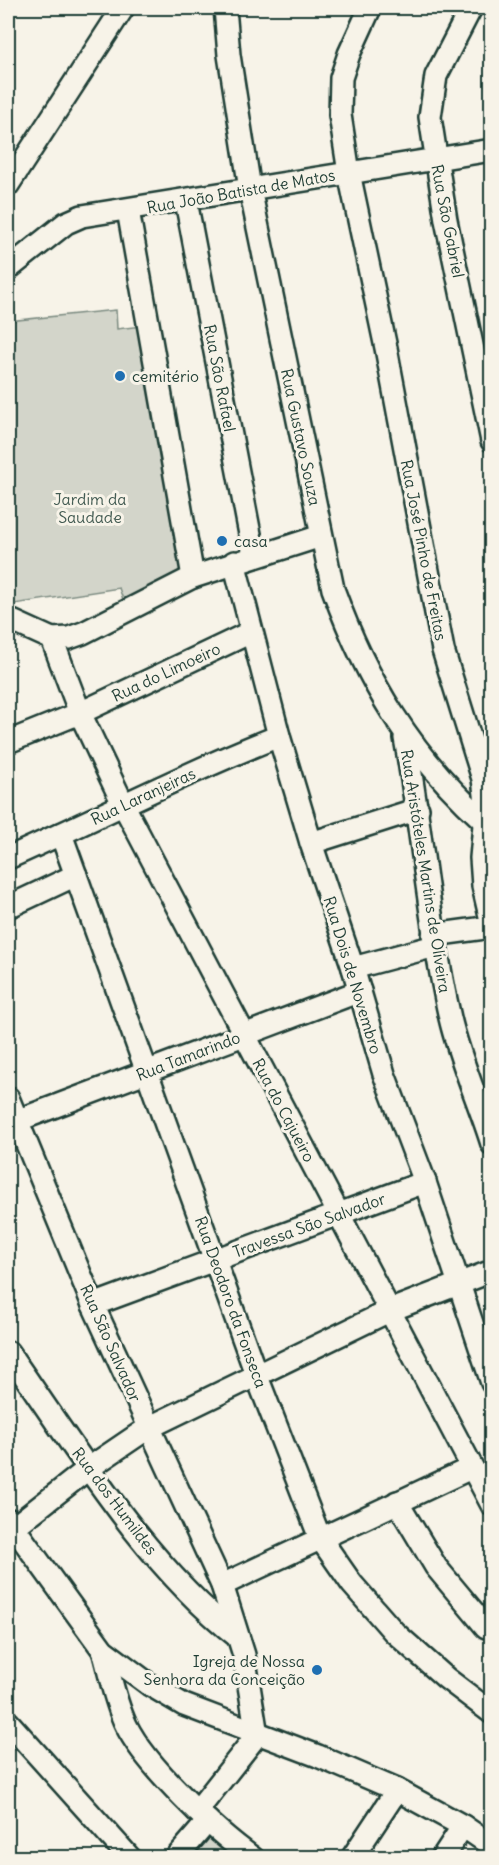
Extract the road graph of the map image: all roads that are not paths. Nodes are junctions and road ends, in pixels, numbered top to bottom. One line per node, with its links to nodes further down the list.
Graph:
1 (123, 8): 9 (street)
2 (240, 8): 5 (street)
3 (370, 8): 8 (street, Rua José Pinho de Freitas)
4 (471, 8): 7 (street, Rua São Gabriel)
5 (226, 18): 10 (street, Rua Gustavo Souza)
6 (492, 150): 7 (street, Rua João Batista de Matos)
7 (436, 158): 8 (street, Rua João Batista de Matos); 14 (street, Rua São Gabriel)
8 (348, 173): 10 (street, Rua João Batista de Matos); 28 (street, Rua José Pinho de Freitas)
9 (8, 185)
10 (250, 189): 11 (street, Rua João Batista de Matos); 15 (street, Rua Gustavo Souza)
11 (186, 201): 12 (street, Rua João Batista de Matos); 16 (street, Rua São Rafael)
12 (128, 210): 13 (street, Rua João Batista de Matos); 18 (street)
13 (8, 269)
14 (492, 441)
15 (321, 536): 16 (street); 23 (street, Rua Gustavo Souza)
16 (254, 555): 17 (street)
17 (234, 562): 18 (street); 20 (street, Rua Dois de Novembro)
18 (193, 577): 21 (street)
19 (8, 619): 21 (street)
20 (251, 632): 22 (street, Rua do Limoeiro); 24 (street, Rua Dois de Novembro)
21 (52, 639): 22 (street, Rua do Cajueiro)
22 (80, 713): 25 (street); 26 (street, Rua do Cajueiro)
23 (405, 735): 27 (street, Rua Aristóteles Martins de Oliveira); 28 (street, Rua Gustavo Souza)
24 (279, 736): 26 (street, Rua Laranjeiras); 30 (street, Rua Dois de Novembro)
25 (8, 742)
26 (124, 806): 29 (street, Rua Laranjeiras); 38 (street, Rua do Cajueiro)
27 (418, 809): 30 (street); 35 (street, Rua Aristóteles Martins de Oliveira)
28 (488, 822): 34 (street, Rua José Pinho de Freitas)
29 (61, 834): 31 (street, Rua Laranjeiras); 32 (street, Rua Deodoro da Fonseca)
30 (311, 843): 36 (street, Rua Dois de Novembro)
31 (8, 858)
32 (76, 875): 33 (street); 39 (street, Rua Deodoro da Fonseca)
33 (8, 907)
34 (492, 926): 35 (street)
35 (434, 940): 36 (street); 42 (street, Rua Aristóteles Martins de Oliveira)
36 (353, 968): 37 (street, Rua Dois de Novembro)
37 (360, 991): 38 (street, Rua Tamarindo); 43 (street, Rua Dois de Novembro)
38 (245, 1034): 39 (street, Rua Tamarindo); 44 (street, Rua do Cajueiro)
39 (148, 1071): 41 (street, Rua Tamarindo); 45 (street, Rua Deodoro da Fonseca)
40 (8, 1098): 41 (street, Rua São Salvador)
41 (16, 1121): 48 (street, Rua São Salvador)
42 (492, 1144)
43 (425, 1182): 44 (street, Travessa São Salvador); 47 (street, Rua Dois de Novembro)
44 (339, 1215): 45 (street, Travessa São Salvador); 49 (street, Rua do Cajueiro)
45 (216, 1259): 48 (street, Travessa São Salvador); 51 (street, Rua Deodoro da Fonseca)
46 (492, 1270): 47 (street)
47 (458, 1282): 49 (street); 52 (street, Rua Dois de Novembro)
48 (93, 1305): 53 (street, Rua São Salvador)
49 (391, 1310): 51 (street); 55 (street, Rua do Cajueiro)
50 (8, 1352): 54 (street, Rua dos Humildes)
51 (256, 1374): 53 (street); 59 (street, Rua Deodoro da Fonseca)
52 (492, 1383)
53 (148, 1428): 54 (street); 60 (street, Rua São Salvador)
54 (89, 1468): 58 (street); 62 (street, Rua dos Humildes)
55 (480, 1474): 56 (street); 57 (street, Rua do Cajueiro)
56 (397, 1502): 59 (street); 61 (street)
57 (492, 1506)
58 (11, 1523): 63 (street)
59 (320, 1538): 60 (street); 64 (street, Rua Deodoro da Fonseca)
60 (222, 1585): 62 (street, Rua São Salvador)
61 (486, 1627)
62 (238, 1637): 66 (street, Rua São Salvador)
63 (103, 1650): 66 (street); 68 (street)
64 (492, 1713)
65 (8, 1722): 71 (street)
66 (257, 1735): 67 (street); 68 (street)
67 (397, 1790): 69 (street); 74 (street)
68 (203, 1816): 72 (street); 73 (street)
69 (463, 1826): 70 (street); 75 (street)
70 (492, 1846)
71 (130, 1857)
72 (176, 1857)
73 (253, 1857)
74 (352, 1857)
75 (442, 1857)

